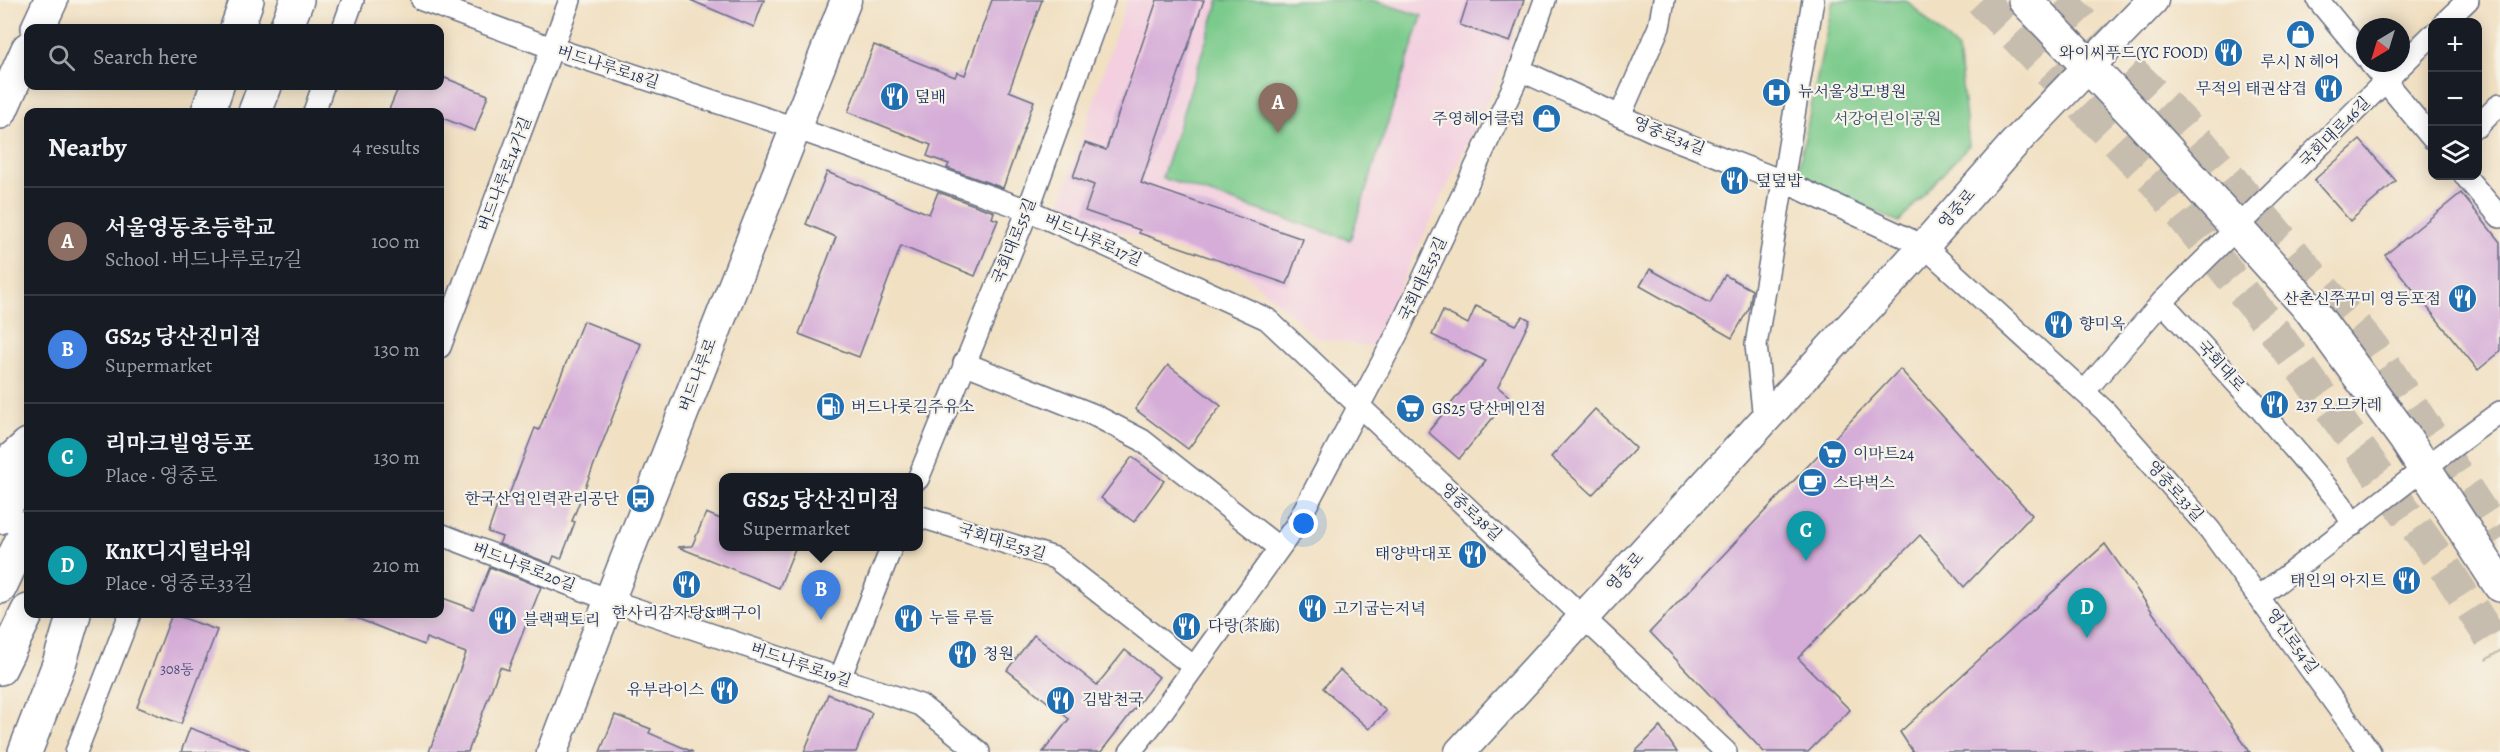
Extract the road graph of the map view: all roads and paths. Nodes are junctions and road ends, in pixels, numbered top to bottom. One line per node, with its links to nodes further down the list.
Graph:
1 (51, 0): 17 (main road)
2 (247, 0): 18 (main road)
3 (297, 0): 19 (main road)
4 (353, 0): 20 (street)
5 (422, 0): 23 (street, 버드나루로18길)
6 (570, 0): 23 (street, 버드나루로14가길)
7 (846, 0): 39 (main road, 버드나루로)
8 (1104, 0): 43 (street, 국회대로55길)
9 (1545, 0): 26 (street, 국회대로53길)
10 (1664, 0): 37 (street, 영중로34길)
11 (2025, 0): 25 (main road)
12 (2152, 0): 25 (main road, 영중로)
13 (2318, 0): 22 (street)
14 (2468, 0): 16 (street)
15 (1811, 7): 42 (street)
16 (2449, 18)
17 (40, 24)
18 (238, 24)
19 (288, 24)
20 (344, 24)
21 (2428, 40): 28 (street, 국회대로46길)
22 (2356, 46)
23 (552, 48): 39 (street, 버드나루로18길); 48 (street, 버드나루로14가길)
24 (24, 58): 36 (main road)
25 (2089, 66): 45 (main road); 46 (main road, 영중로)
26 (1520, 70): 37 (street, 영중로34길); 51 (street, 국회대로53길)
27 (2377, 72): 28 (street)
28 (2385, 82): 40 (street); 45 (street, 국회대로46길)
29 (216, 90): 33 (main road)
30 (263, 90): 34 (main road)
31 (322, 90): 35 (street)
32 (2500, 104): 38 (street)
33 (209, 108)
34 (257, 108)
35 (315, 108)
36 (0, 112)
37 (1620, 116): 42 (street, 영중로34길)
38 (2482, 122)
39 (795, 128): 43 (street, 버드나루로17길); 69 (main road, 버드나루로)
40 (2428, 132)
41 (2468, 180): 44 (street)
42 (1785, 182): 46 (street, 영중로34길); 53 (street)
43 (1028, 210): 49 (street, 국회대로55길); 51 (street, 버드나루로17길)
44 (2500, 217)
45 (2237, 229): 47 (street); 55 (main road)
46 (1924, 246): 50 (street, 영중로33길); 53 (main road, 영중로)
47 (2162, 302): 50 (street); 61 (street, 국회대로)
48 (444, 336)
49 (964, 363): 58 (street, 국회대로55길); 64 (street)
50 (2084, 392): 68 (street, 영중로33길)
51 (1359, 407): 64 (street, 국회대로53길); 73 (street, 영중로38길)
52 (2500, 412): 55 (street)
53 (1764, 420): 73 (main road, 영중로)
54 (24, 449): 56 (main road)
55 (2424, 468): 61 (street); 66 (main road)
56 (0, 470)
57 (24, 472): 59 (main road)
58 (920, 473)
59 (0, 517)
60 (923, 518): 74 (street, 국회대로53길)
61 (2353, 525): 68 (street, 영신로54길)
62 (24, 536): 67 (main road)
63 (444, 536): 69 (street, 버드나루로20길)
64 (1279, 548): 74 (street, 국회대로53길)
65 (890, 551): 76 (street)
66 (2500, 585)
67 (0, 587)
68 (2260, 596): 84 (street, 영신로54길)
69 (609, 600): 76 (street, 버드나루로19길); 79 (main road, 버드나루로)
70 (25, 618): 75 (main road)
71 (73, 618): 77 (main road)
72 (128, 618): 78 (street)
73 (1583, 618): 82 (main road, 영중로); 83 (street)
74 (1194, 667): 81 (street, 국회대로53길)
75 (0, 668)
76 (840, 678): 80 (street, 버드나루로19길)
77 (25, 752)
78 (76, 752)
79 (552, 752)
80 (979, 752)
81 (1130, 752)
82 (1460, 752)
83 (1726, 752)
84 (2370, 752)

